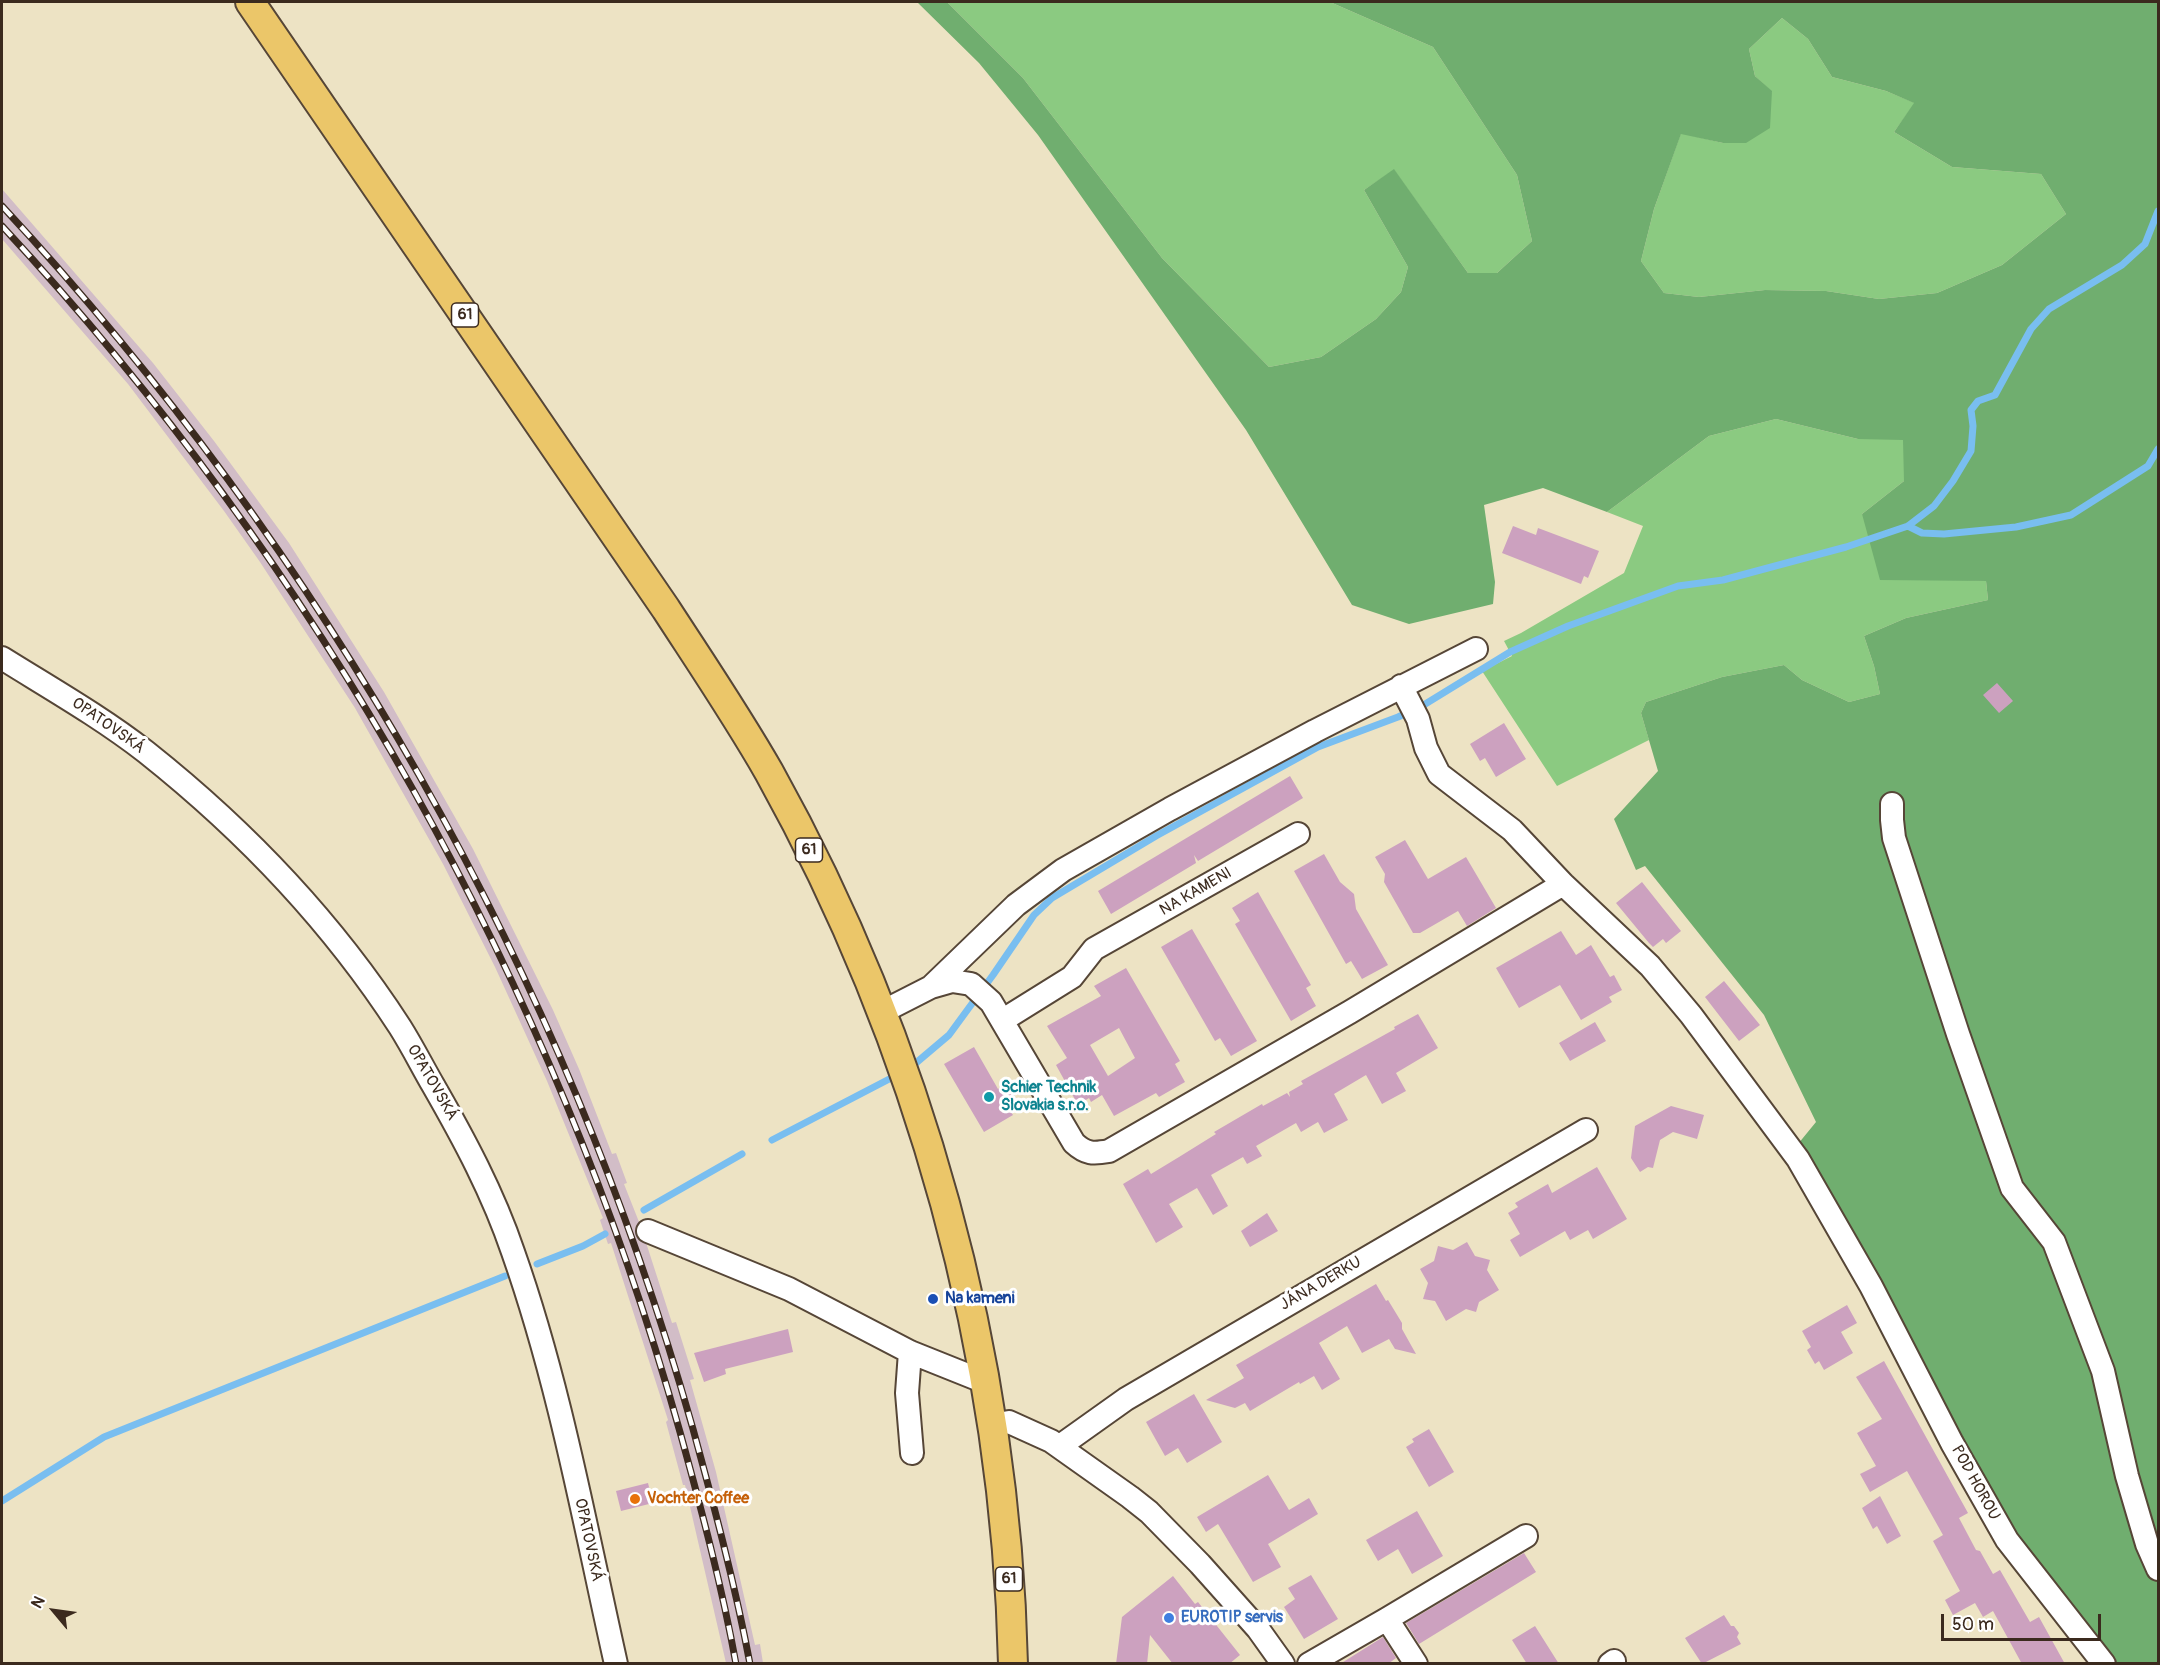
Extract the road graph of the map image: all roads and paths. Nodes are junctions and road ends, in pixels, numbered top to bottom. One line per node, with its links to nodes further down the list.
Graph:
1 (250, 2): 10 (main road, 61)
2 (1476, 649): 4 (street)
3 (2, 658): 21 (street, OPATOVSKÁ)
4 (1410, 703): 7 (street, POD HOROU); 8 (street)
5 (1892, 804): 19 (street)
6 (1298, 834): 9 (street, NA KAMENI)
7 (1563, 884): 9 (street); 26 (street, POD HOROU)
8 (931, 987): 9 (street); 10 (street)
9 (997, 1011)
10 (882, 1012): 14 (main road, 61)
11 (1586, 1131): 16 (street, JÁNA DERKU)
12 (648, 1231): 13 (street)
13 (910, 1352): 14 (street); 17 (street)
14 (985, 1382): 15 (main road, 61)
15 (992, 1425): 16 (street); 22 (main road, 61)
16 (1060, 1446): 23 (street)
17 (912, 1453)
18 (1526, 1536): 20 (street)
19 (2158, 1569)
20 (1387, 1619): 24 (street); 25 (street)
21 (616, 1664)
22 (1013, 1664)
23 (1283, 1664)
24 (1309, 1664)
25 (1416, 1664)
26 (2104, 1664)

